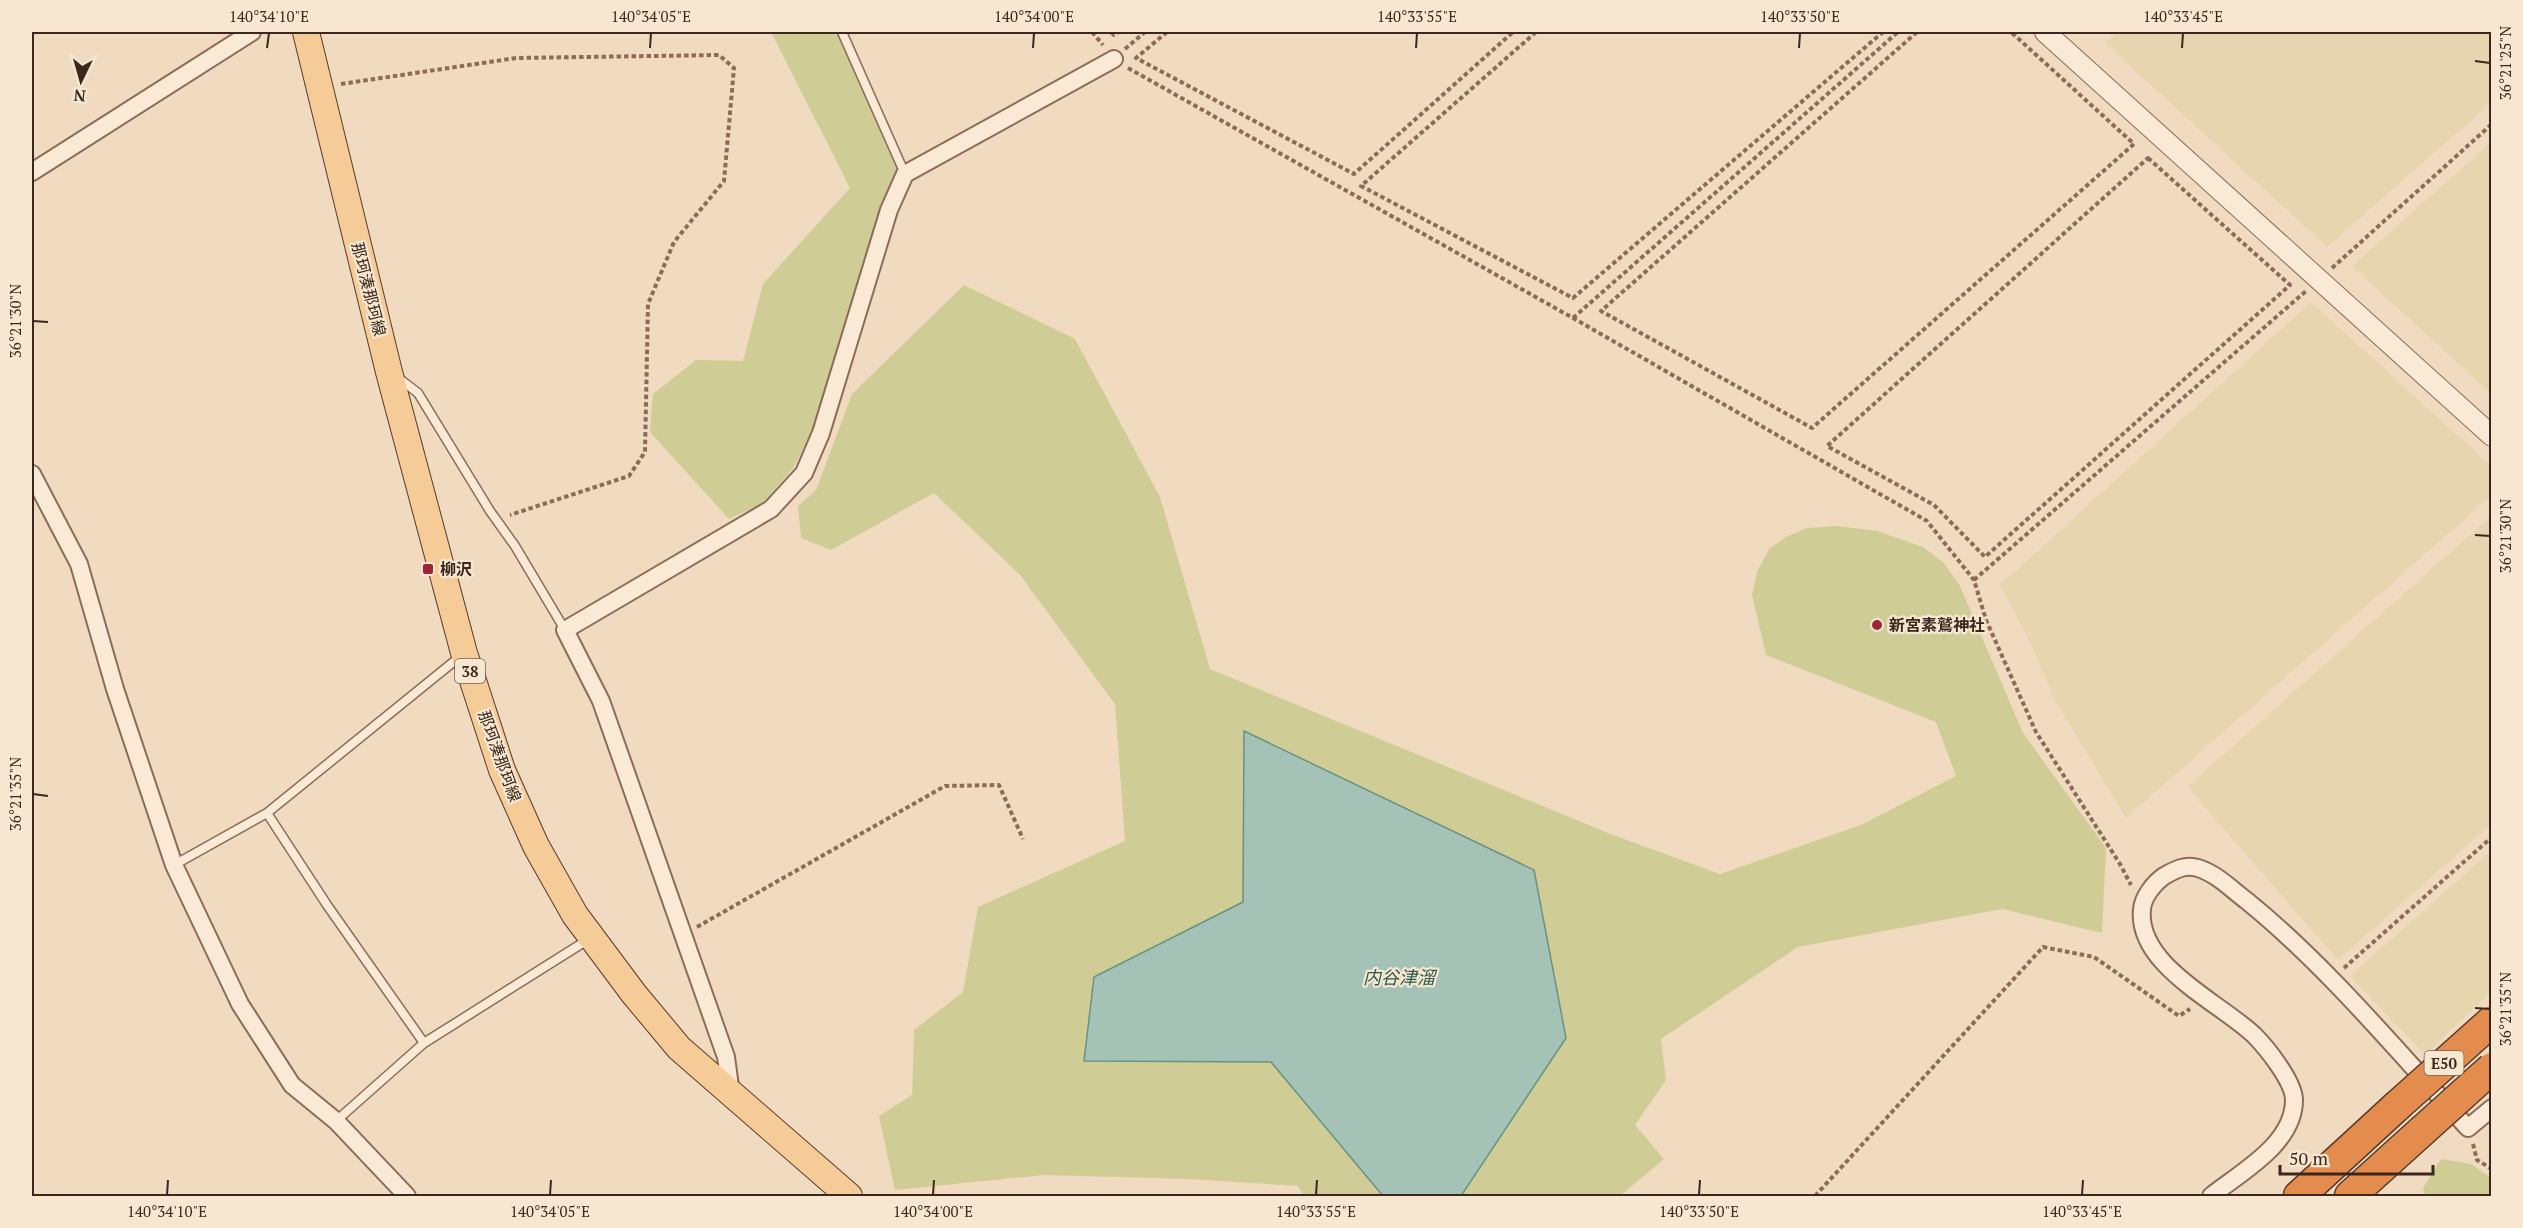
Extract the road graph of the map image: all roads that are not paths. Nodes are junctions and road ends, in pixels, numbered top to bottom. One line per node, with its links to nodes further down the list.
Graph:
1 (252, 32): 6 (street)
2 (306, 32): 8 (main road, 那珂湊那珂線 / 38)
3 (842, 32): 7 (lane)
4 (2046, 32): 9 (street)
5 (1114, 59): 7 (street)
6 (32, 172)
7 (905, 174): 11 (street)
8 (389, 372): 11 (lane); 12 (main road, 那珂湊那珂線 / 38)
9 (2492, 436)
10 (32, 474): 14 (street)
11 (565, 630): 19 (street)
12 (464, 653): 13 (lane); 15 (main road, 那珂湊那珂線 / 38)
13 (267, 813): 14 (lane); 17 (lane)
14 (174, 865): 21 (street)
15 (592, 937): 17 (lane); 19 (main road, 那珂湊那珂線 / 38)
16 (2492, 1021): 25 (highway, E50, bridge)
17 (424, 1043): 21 (lane)
18 (2492, 1068): 26 (highway, E50, bridge)
19 (731, 1094): 23 (main road, 那珂湊那珂線 / 38)
20 (2492, 1108): 24 (street)
21 (336, 1121): 22 (street)
22 (407, 1197)
23 (849, 1197)
24 (2211, 1197)
25 (2299, 1197)
26 (2350, 1197)

